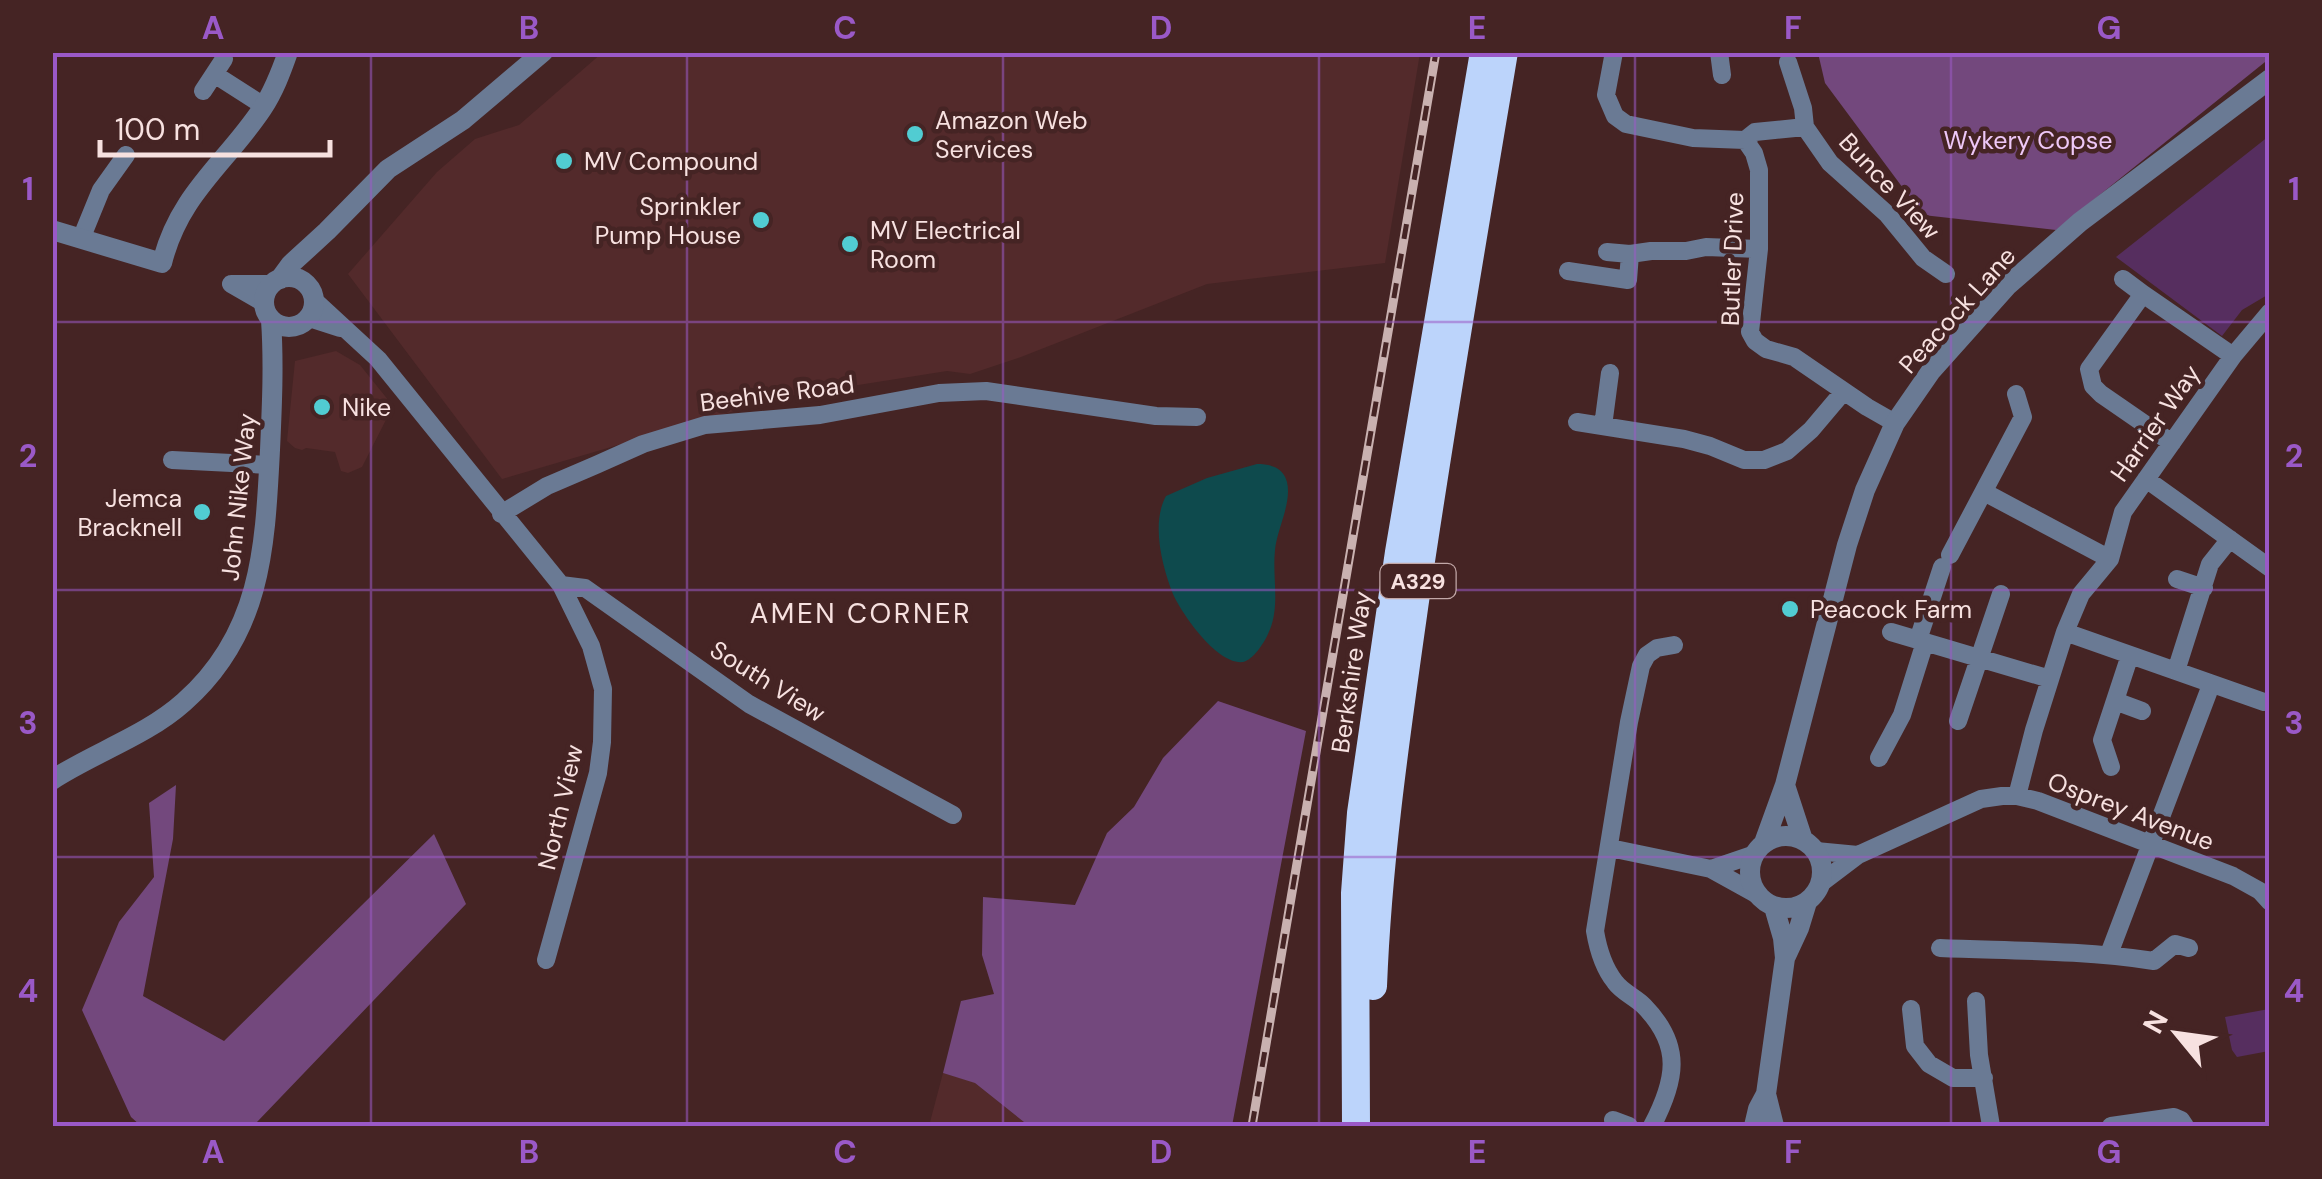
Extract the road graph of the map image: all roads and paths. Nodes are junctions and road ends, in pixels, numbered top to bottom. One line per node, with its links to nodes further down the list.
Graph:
1 (288, 52): 13 (street)
2 (522, 52): 11 (street)
3 (543, 52): 11 (street)
4 (1484, 52): 78 (highway, Berkshire Way / A329)
5 (1504, 52): 93 (highway, A329)
6 (1614, 52): 15 (street, Bunce View)
7 (1719, 52): 9 (street)
8 (1788, 62): 14 (street, Bunce View)
9 (1722, 75)
10 (2270, 79): 37 (street, Peacock Lane)
11 (503, 85): 18 (street)
12 (203, 91): 13 (street)
13 (264, 106): 19 (street)
14 (1804, 127): 15 (street, Bunce View); 24 (street, Bunce View)
15 (1745, 140): 20 (street, Butler Drive)
16 (126, 155): 19 (street)
17 (52, 230): 19 (street)
18 (327, 231): 27 (street); 28 (street, John Nike Way)
19 (81, 239)
20 (1758, 249): 22 (street); 33 (street, Butler Drive)
21 (1607, 252): 22 (street)
22 (1630, 254): 23 (street)
23 (1568, 271)
24 (1946, 274)
25 (2123, 280): 26 (street)
26 (2143, 294): 30 (street); 39 (street)
27 (272, 296): 28 (street); 28 (street); 31 (street, John Nike Way)
28 (306, 308): 31 (street, John Nike Way); 44 (street)
29 (2270, 312): 30 (street, Harrier Way)
30 (2233, 356): 39 (street, Harrier Way)
31 (274, 360): 41 (street, John Nike Way)
32 (1610, 373): 38 (street)
33 (1844, 392): 37 (street, Butler Drive); 38 (street)
34 (2016, 394): 43 (street)
35 (1197, 417): 44 (street, Beehive Road)
36 (1578, 422): 38 (street)
37 (1895, 423): 68 (street, Peacock Lane)
38 (1603, 426)
39 (2172, 442): 42 (street, Harrier Way)
40 (172, 460): 41 (street)
41 (269, 465): 67 (street, John Nike Way)
42 (2146, 479): 45 (street); 46 (street, Harrier Way)
43 (1984, 492): 46 (street); 54 (street)
44 (501, 514): 49 (street, North View)
45 (2230, 539): 47 (street); 50 (street)
46 (2110, 560): 53 (street, Harrier Way)
47 (2270, 568)
48 (2177, 579): 50 (street)
49 (561, 585): 70 (street, South View); 86 (street, North View)
50 (2204, 588): 58 (street)
51 (2001, 594): 57 (street)
52 (1892, 632): 54 (street)
53 (2065, 632): 56 (street); 59 (street, Harrier Way)
54 (1922, 641): 57 (street); 65 (street)
55 (1674, 645): 73 (street)
56 (2130, 655): 58 (street); 61 (street)
57 (1978, 658): 59 (street); 64 (street)
58 (2176, 672): 60 (street)
59 (2050, 678): 69 (street, Harrier Way)
60 (2211, 685): 62 (street); 71 (street)
61 (2115, 701): 63 (street); 66 (street)
62 (2264, 702)
63 (2142, 712)
64 (1958, 721)
65 (1878, 758)
66 (2111, 768)
67 (52, 780)
68 (1784, 785): 72 (street); 74 (street, Peacock Lane)
69 (2017, 796): 71 (street, Osprey Avenue); 75 (street, Osprey Avenue)
70 (953, 815)
71 (2152, 845): 81 (street, Osprey Avenue); 84 (street)
72 (1810, 846): 74 (street); 75 (street, Osprey Avenue); 77 (street)
73 (1610, 848): 76 (street); 94 (street)
74 (1760, 848): 76 (street); 79 (street)
75 (1858, 854): 77 (street, Osprey Avenue)
76 (1711, 869): 79 (street)
77 (1821, 883): 80 (street)
78 (1354, 893): 91 (highway, A329); 92 (highway, Berkshire Way / A329)
79 (1766, 901): 80 (street); 85 (street)
80 (1807, 902): 85 (street)
81 (2270, 902)
82 (1940, 948): 84 (street)
83 (2190, 948): 84 (street)
84 (2109, 954)
85 (1785, 958): 90 (street)
86 (546, 960)
87 (1976, 1001): 89 (street)
88 (1911, 1009): 89 (street)
89 (1984, 1078): 97 (street)
90 (1766, 1094): 95 (street); 96 (street)
91 (1340, 1126)
92 (1356, 1126)
93 (1376, 1126)
94 (1652, 1126)
95 (1754, 1126)
96 (1774, 1126)
97 (1991, 1126)
98 (2111, 1126): 99 (street)
99 (2185, 1126)

